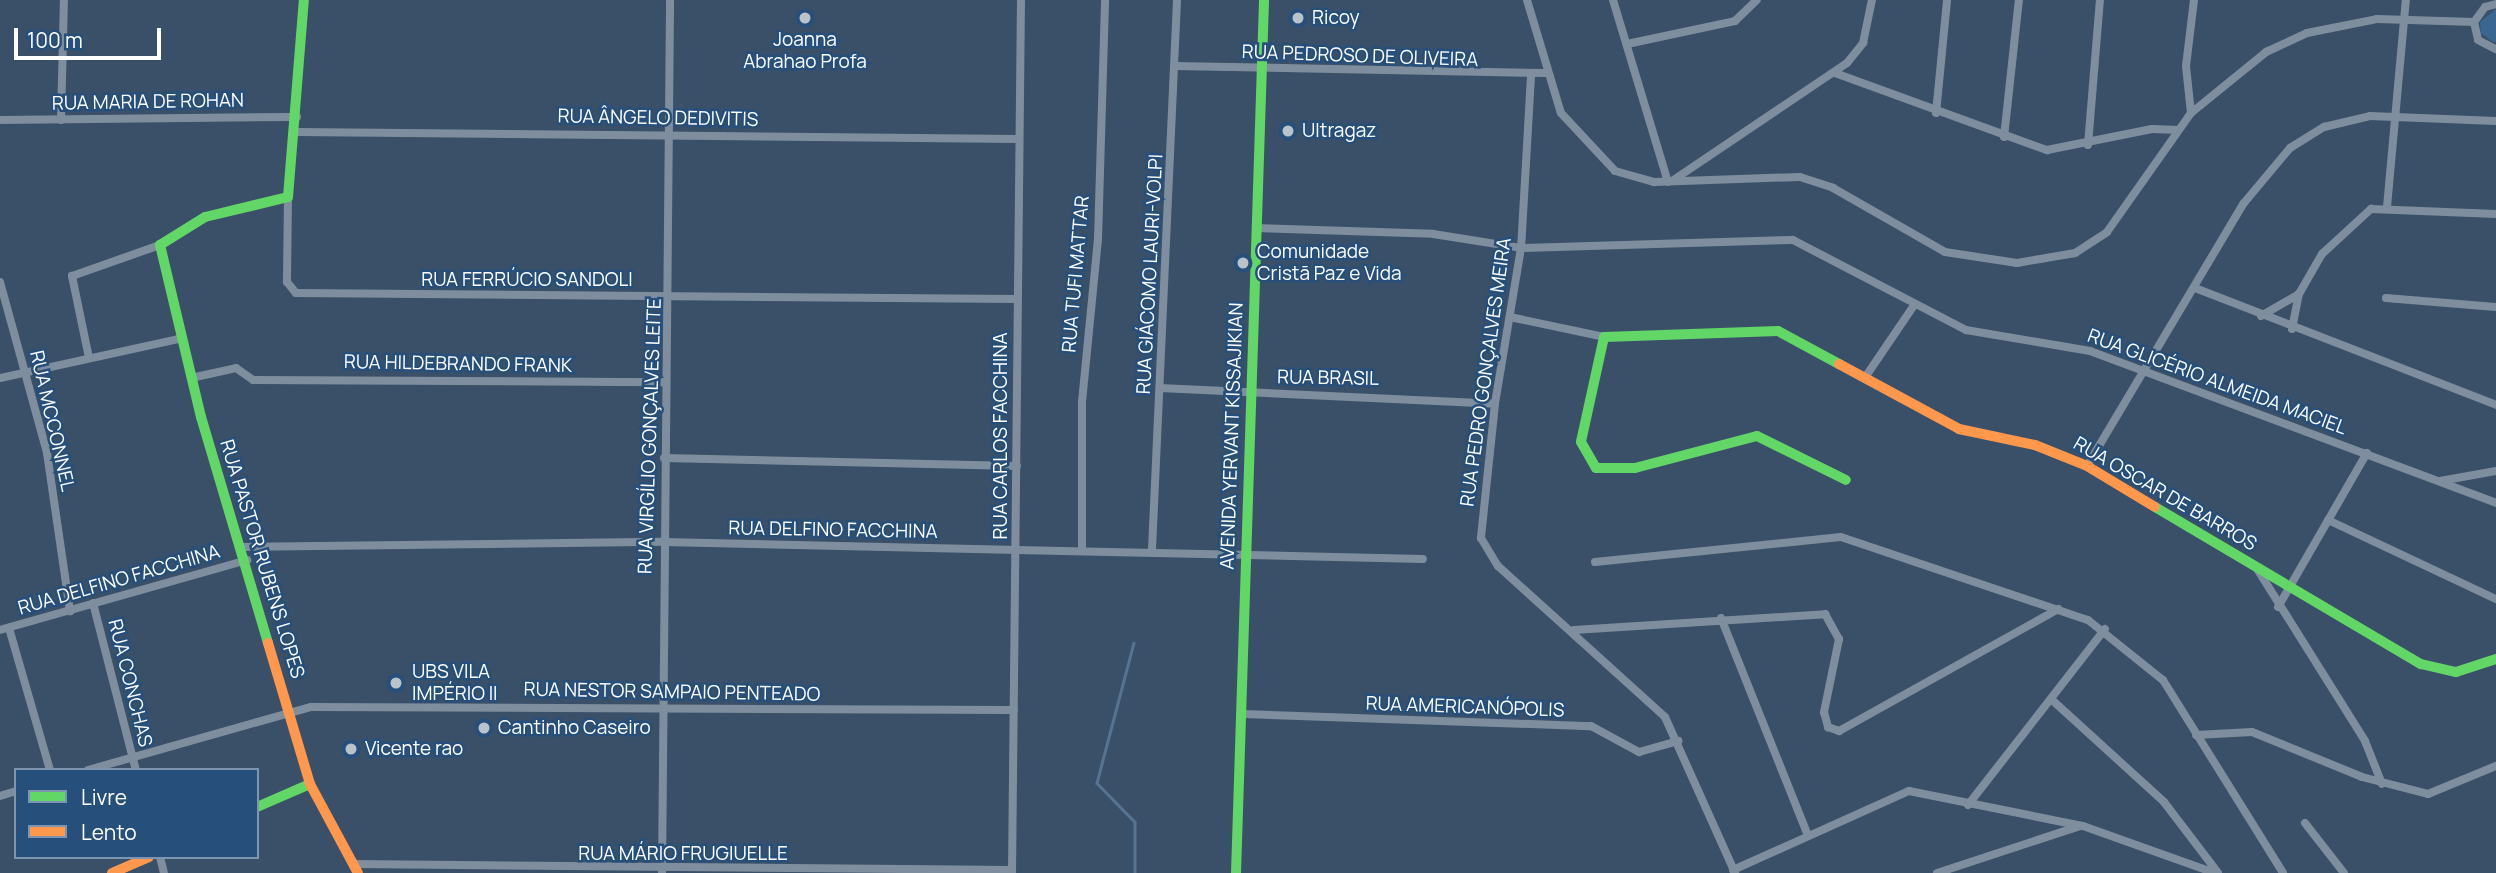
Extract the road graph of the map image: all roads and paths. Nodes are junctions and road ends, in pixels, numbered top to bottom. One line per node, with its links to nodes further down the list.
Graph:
1 (64, 0): 32 (street)
2 (304, 0): 30 (street)
3 (670, 0): 36 (street, RUA VIRGÍLIO GONÇALVES LEITE)
4 (1021, 0): 38 (street, RUA CARLOS FACCHINA)
5 (1105, 0): 84 (street, RUA TUFI MATTAR)
6 (1177, 0): 22 (street, RUA GIÁCOMO LAURI-VOLPI)
7 (1264, 0): 23 (street, AVENIDA YERVANT KISSAJIKIAN)
8 (1527, 0): 24 (street)
9 (1613, 0): 20 (street)
10 (1757, 0): 20 (street)
11 (1872, 0): 25 (street)
12 (1947, 0): 27 (street)
13 (2018, 0): 37 (street)
14 (2100, 0): 39 (street)
15 (2194, 0): 28 (street)
16 (2406, 0): 18 (street)
17 (2496, 4): 19 (street)
18 (2404, 19): 19 (street); 28 (street); 29 (street)
19 (2474, 22): 21 (street)
20 (1627, 44): 40 (street)
21 (2496, 49)
22 (1175, 66): 23 (street, RUA PEDROSO DE OLIVEIRA); 67 (street, RUA GIÁCOMO LAURI-VOLPI)
23 (1262, 69): 26 (street, RUA PEDROSO DE OLIVEIRA); 44 (street, AVENIDA YERVANT KISSAJIKIAN)
24 (1545, 73): 26 (street, RUA PEDROSO DE OLIVEIRA); 40 (street)
25 (1835, 73): 27 (street); 40 (street)
26 (1531, 76): 46 (street, RUA PEDRO GONÇALVES MEIRA)
27 (1936, 113): 37 (street)
28 (2191, 113): 34 (street)
29 (2397, 114): 33 (street); 42 (street); 48 (street)
30 (297, 117): 32 (street, RUA MARIA DE ROHAN); 35 (street)
31 (0, 120): 32 (street, RUA MARIA DE ROHAN)
32 (61, 120)
33 (2496, 121)
34 (2178, 130): 39 (street); 40 (street)
35 (296, 131): 36 (street, RUA ÂNGELO DEDIVITIS); 41 (street)
36 (671, 134): 38 (street, RUA ÂNGELO DEDIVITIS); 50 (street, RUA VIRGÍLIO GONÇALVES LEITE)
37 (2004, 137): 39 (street)
38 (1019, 139): 52 (street, RUA CARLOS FACCHINA)
39 (2088, 145)
40 (1669, 182)
41 (288, 197): 45 (street); 50 (street, RUA FERRÚCIO SANDOLI)
42 (2388, 206): 43 (street); 49 (street)
43 (2496, 214)
44 (1256, 228): 46 (street, RUA GLICÉRIO ALMEIDA MACIEL); 68 (street, AVENIDA YERVANT KISSAJIKIAN)
45 (160, 245): 59 (street, RUA PASTOR RUBENS LOPES); 60 (street)
46 (1521, 248): 53 (street, RUA GLICÉRIO ALMEIDA MACIEL); 56 (street, RUA PEDRO GONÇALVES MEIRA)
47 (0, 282): 61 (street, RUA MCCONNEL)
48 (2195, 288): 55 (street); 62 (street)
49 (2299, 294): 55 (street); 57 (street)
50 (670, 297): 52 (street, RUA FERRÚCIO SANDOLI); 66 (street, RUA VIRGÍLIO GONÇALVES LEITE)
51 (2385, 298): 54 (street)
52 (1017, 299): 73 (street, RUA CARLOS FACCHINA)
53 (1915, 304): 62 (street, RUA GLICÉRIO ALMEIDA MACIEL); 63 (street)
54 (2496, 307)
55 (2261, 316): 57 (street)
56 (1510, 317): 58 (street, RUA OSCAR DE BARROS); 69 (street, RUA PEDRO GONÇALVES MEIRA)
57 (2292, 329): 70 (street)
58 (1604, 337): 63 (street, RUA OSCAR DE BARROS); 76 (street)
59 (183, 338): 60 (street); 65 (street, RUA PASTOR RUBENS LOPES)
60 (89, 358): 61 (street)
61 (25, 372): 64 (street); 95 (street, RUA MCCONNEL)
62 (2143, 373): 71 (street, RUA GLICÉRIO ALMEIDA MACIEL); 74 (street)
63 (1866, 376): 74 (street, RUA OSCAR DE BARROS)
64 (0, 378)
65 (191, 378): 66 (street, RUA HILDEBRANDO FRANK); 81 (street, RUA PASTOR RUBENS LOPES)
66 (664, 382): 72 (street, RUA VIRGÍLIO GONÇALVES LEITE)
67 (1160, 387): 68 (street, RUA BRASIL); 82 (street, RUA GIÁCOMO LAURI-VOLPI)
68 (1250, 392): 69 (street, RUA BRASIL); 85 (street, AVENIDA YERVANT KISSAJIKIAN)
69 (1495, 404): 99 (street, RUA PEDRO GONÇALVES MEIRA)
70 (2496, 405)
71 (2367, 453): 77 (street, RUA GLICÉRIO ALMEIDA MACIEL); 79 (street)
72 (664, 458): 73 (street); 80 (street, RUA VIRGÍLIO GONÇALVES LEITE)
73 (1017, 466): 83 (street, RUA CARLOS FACCHINA)
74 (2087, 466): 89 (street, RUA OSCAR DE BARROS)
75 (2496, 471): 77 (street)
76 (1846, 480)
77 (2440, 481): 78 (street, RUA GLICÉRIO ALMEIDA MACIEL)
78 (2496, 503)
79 (2328, 520): 90 (street); 91 (street)
80 (663, 542): 81 (street, RUA DELFINO FACCHINA); 83 (street, RUA DELFINO FACCHINA); 102 (street, RUA VIRGÍLIO GONÇALVES LEITE)
81 (243, 547): 87 (street, RUA PASTOR RUBENS LOPES)
82 (1152, 549): 84 (street, RUA DELFINO FACCHINA); 85 (street, RUA DELFINO FACCHINA)
83 (1016, 550): 84 (street, RUA DELFINO FACCHINA); 103 (street, RUA CARLOS FACCHINA)
84 (1082, 550)
85 (1246, 552): 86 (street, RUA DELFINO FACCHINA); 105 (street, AVENIDA YERVANT KISSAJIKIAN)
86 (1423, 559)
87 (247, 560): 92 (street, RUA DELFINO FACCHINA); 104 (street, RUA PASTOR RUBENS LOPES)
88 (1595, 562): 94 (street)
89 (2256, 567): 90 (street, RUA OSCAR DE BARROS); 93 (street)
90 (2290, 587): 93 (street); 100 (street, RUA OSCAR DE BARROS)
91 (2496, 599)
92 (93, 604): 95 (street, RUA DELFINO FACCHINA); 108 (street, RUA CONCHAS)
93 (2277, 607): 114 (street)
94 (2058, 609): 96 (street); 98 (street)
95 (69, 611): 97 (street, RUA DELFINO FACCHINA)
96 (1721, 618): 99 (street); 119 (street)
97 (4, 629): 110 (street)
98 (2105, 629): 101 (street); 106 (street)
99 (1574, 631): 107 (street, RUA PEDRO GONÇALVES MEIRA)
100 (2496, 659)
101 (2050, 699): 115 (street); 129 (street)
102 (663, 708): 103 (street, RUA NESTOR SAMPAIO PENTEADO); 104 (street, RUA NESTOR SAMPAIO PENTEADO); 122 (street, RUA VIRGÍLIO GONÇALVES LEITE)
103 (1014, 710): 125 (street, RUA CARLOS FACCHINA)
104 (289, 712): 108 (street, RUA NESTOR SAMPAIO PENTEADO); 113 (street, RUA PASTOR RUBENS LOPES)
105 (1242, 714): 107 (street, RUA AMERICANÓPOLIS); 127 (street, AVENIDA YERVANT KISSAJIKIAN)
106 (2196, 735): 114 (street); 130 (street)
107 (1678, 741): 123 (street, RUA PEDRO GONÇALVES MEIRA)
108 (132, 756): 111 (street, RUA NESTOR SAMPAIO PENTEADO); 112 (street, RUA CONCHAS)
109 (2496, 766): 114 (street)
110 (49, 768)
111 (94, 768)
112 (135, 768)
113 (310, 784): 116 (street); 121 (street, RUA PASTOR RUBENS LOPES)
114 (2382, 784)
115 (1968, 805): 118 (street); 119 (street)
116 (259, 806)
117 (2305, 823): 131 (street)
118 (2083, 825): 128 (street); 129 (street)
119 (1807, 833): 123 (street)
120 (144, 859): 126 (street)
121 (355, 869): 122 (street, RUA MÁRIO FRUGIUELLE)
122 (662, 871): 124 (street, RUA MÁRIO FRUGIUELLE)
123 (1734, 871)
124 (811, 872): 125 (street, RUA MÁRIO FRUGIUELLE)
125 (1012, 872)
126 (112, 873)
127 (1237, 873)
128 (1937, 873)
129 (2217, 873)
130 (2283, 873)
131 (2344, 873)

